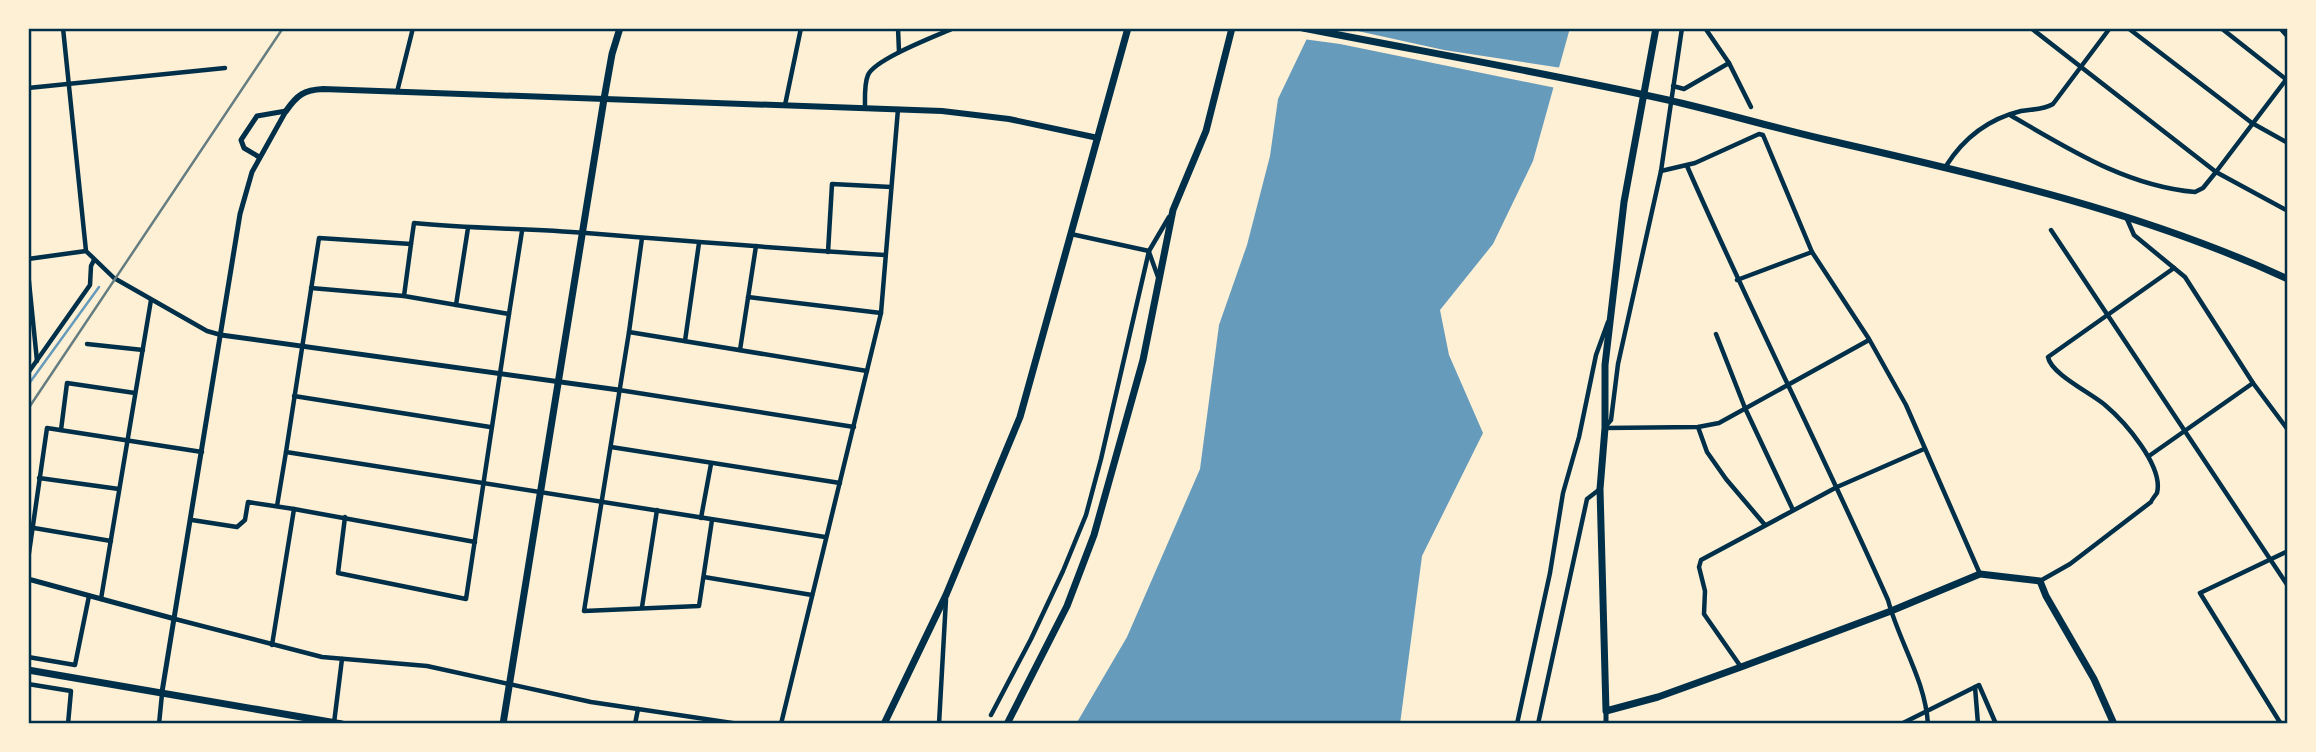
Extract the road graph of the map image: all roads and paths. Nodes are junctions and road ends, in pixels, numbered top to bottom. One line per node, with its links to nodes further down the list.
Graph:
1 (63, 28): 24 (street)
2 (413, 28): 27 (street)
3 (620, 28): 29 (main road)
4 (801, 28): 30 (street)
5 (898, 28): 19 (street)
6 (954, 28): 19 (street)
7 (1128, 28): 37 (main road)
8 (1232, 28): 45 (main road)
9 (1303, 28): 28 (main road)
10 (1656, 28): 28 (main road)
11 (1682, 28): 25 (street)
12 (1705, 28): 20 (street)
13 (2031, 28): 21 (street)
14 (2110, 28): 21 (street)
15 (2128, 28): 36 (street)
16 (2221, 28): 23 (street)
17 (2280, 28): 18 (street)
18 (2288, 37)
19 (899, 52): 32 (street)
20 (1729, 63): 25 (street); 31 (street)
21 (2081, 67): 35 (street); 43 (street)
22 (225, 68): 24 (street)
23 (2287, 79): 36 (street)
24 (69, 84): 26 (street); 57 (street)
25 (1673, 86): 42 (street)
26 (28, 88)
27 (397, 93): 29 (main road); 34 (main road)
28 (1643, 95): 41 (main road); 77 (main road)
29 (604, 99): 30 (main road); 51 (main road)
30 (785, 105): 32 (main road)
31 (1751, 107)
32 (865, 108): 33 (main road)
33 (898, 109): 37 (main road); 44 (street)
34 (286, 111): 39 (street); 39 (street)
35 (2010, 115): 41 (street); 43 (street)
36 (2252, 123): 38 (street); 43 (street)
37 (1098, 138): 52 (main road)
38 (2288, 143)
39 (259, 157): 80 (street)
40 (1688, 166): 42 (street); 60 (street); 67 (street)
41 (1946, 166): 47 (main road)
42 (1661, 171): 101 (street)
43 (2216, 172): 46 (street)
44 (891, 187): 59 (street); 61 (street)
45 (1174, 210): 58 (street); 68 (main road)
46 (2288, 211)
47 (2126, 216): 64 (street); 66 (main road)
48 (468, 228): 50 (street); 55 (street); 73 (street)
49 (2050, 230): 76 (street)
50 (522, 231): 51 (street); 75 (street)
51 (583, 232): 53 (street); 91 (main road)
52 (1071, 234): 58 (street); 143 (main road)
53 (642, 238): 54 (street); 78 (street)
54 (699, 243): 56 (street); 82 (street)
55 (411, 244): 69 (street); 70 (street)
56 (756, 246): 59 (street); 71 (street)
57 (86, 251): 62 (street); 63 (street)
58 (1149, 251): 68 (street); 160 (street)
59 (828, 252): 61 (street)
60 (1812, 252): 67 (street); 81 (street)
61 (885, 255): 74 (street)
62 (28, 259)
63 (94, 260): 72 (street); 87 (street)
64 (2174, 268): 76 (street); 92 (street)
65 (28, 272): 87 (street)
66 (2288, 279)
67 (1737, 280): 93 (street)
68 (1160, 282): 170 (main road)
69 (310, 288): 70 (street); 84 (street)
70 (404, 296): 73 (street)
71 (748, 298): 74 (street); 86 (street)
72 (151, 300): 80 (street); 85 (street)
73 (456, 305): 75 (street)
74 (881, 313): 88 (street)
75 (509, 314): 89 (street)
76 (2108, 316): 104 (street); 110 (street)
77 (1609, 318): 101 (main road); 171 (street)
78 (629, 332): 82 (street); 94 (street)
79 (1716, 334): 97 (street)
80 (221, 335): 84 (street); 108 (street)
81 (1869, 340): 93 (street); 107 (street)
82 (685, 341): 86 (street)
83 (87, 344): 85 (street)
84 (301, 346): 89 (street); 96 (street)
85 (142, 350): 95 (street)
86 (740, 350): 88 (street)
87 (37, 361): 90 (street)
88 (867, 371): 99 (street)
89 (499, 372): 91 (street); 98 (street)
90 (28, 373)
91 (559, 380): 94 (street); 118 (main road)
92 (2253, 383): 103 (street); 104 (street)
93 (1789, 384): 97 (street); 115 (street)
94 (619, 390): 99 (street); 106 (street)
95 (135, 393): 102 (street); 105 (street)
96 (294, 396): 98 (street); 109 (street)
97 (1745, 408): 100 (street); 123 (street)
98 (490, 427): 113 (street)
99 (854, 427): 114 (street)
100 (1698, 427): 101 (street); 128 (street)
101 (1605, 428): 117 (main road)
102 (61, 430): 105 (street); 112 (street)
103 (2288, 430)
104 (2185, 431): 110 (street); 134 (street)
105 (127, 440): 108 (street); 116 (street)
106 (611, 447): 111 (street); 119 (street)
107 (1924, 449): 115 (street); 136 (street)
108 (203, 452): 126 (street)
109 (286, 452): 113 (street); 120 (street)
110 (2149, 456): 139 (street)
111 (711, 464): 114 (street); 125 (street)
112 (39, 478): 116 (street); 129 (street)
113 (482, 484): 118 (street); 132 (street)
114 (839, 484): 130 (street)
115 (1838, 487): 123 (street); 146 (street)
116 (119, 489): 131 (street)
117 (1600, 489): 158 (main road); 172 (street)
118 (541, 493): 119 (street); 154 (main road)
119 (602, 501): 122 (street); 145 (street)
120 (277, 506): 121 (street); 126 (street)
121 (294, 509): 124 (street); 148 (street)
122 (657, 510): 125 (street); 145 (street)
123 (1793, 510): 128 (street)
124 (345, 517): 132 (street); 132 (street)
125 (701, 518): 127 (street)
126 (192, 520): 147 (street)
127 (712, 520): 130 (street); 137 (street)
128 (1765, 525): 151 (street)
129 (30, 528): 131 (street); 135 (street)
130 (825, 537): 141 (street)
131 (111, 541): 144 (street)
132 (475, 542)
133 (2288, 551): 134 (street)
134 (2270, 559): 140 (street); 179 (street)
135 (28, 560)
136 (1980, 574): 139 (main road); 146 (main road)
137 (704, 577): 141 (street); 145 (street)
138 (28, 579): 142 (street)
139 (2040, 581): 178 (main road)
140 (2288, 586)
141 (811, 594): 167 (street)
142 (89, 596): 144 (street); 149 (street)
143 (946, 596): 168 (main road); 169 (street)
144 (101, 599): 147 (street)
145 (642, 607)
146 (1891, 611): 151 (main road); 159 (street)
147 (175, 619): 148 (street); 156 (street)
148 (272, 645): 150 (street)
149 (28, 657)
150 (342, 659): 154 (street); 163 (street)
151 (1741, 667): 158 (main road)
152 (28, 670): 156 (main road)
153 (28, 684): 161 (street)
154 (509, 685): 157 (street); 164 (main road)
155 (1975, 687): 159 (street); 176 (street); 177 (street)
156 (162, 692): 162 (street); 163 (main road)
157 (638, 709): 165 (street); 166 (street)
158 (1606, 711): 173 (street)
159 (1927, 711): 174 (street); 175 (street)
160 (990, 715)
161 (68, 724)
162 (159, 724)
163 (337, 724)
164 (503, 724)
165 (635, 724)
166 (739, 724)
167 (781, 724)
168 (884, 724)
169 (939, 724)
170 (1007, 724)
171 (1517, 724)
172 (1538, 724)
173 (1606, 724)
174 (1901, 724)
175 (1928, 724)
176 (1978, 724)
177 (1996, 724)
178 (2114, 724)
179 (2281, 724)

